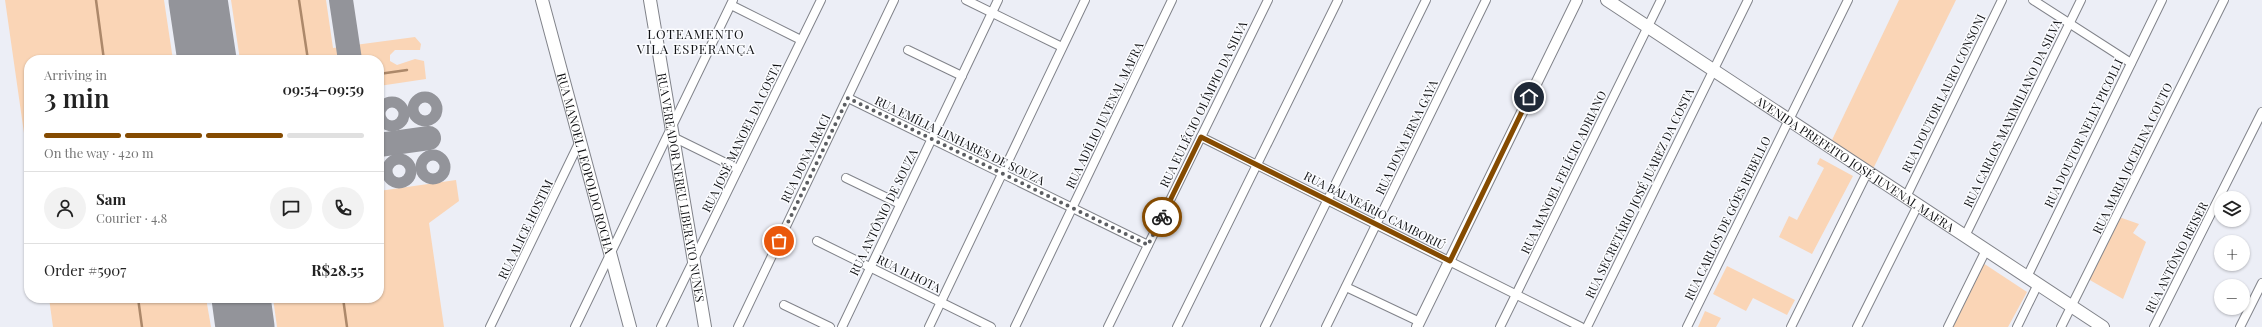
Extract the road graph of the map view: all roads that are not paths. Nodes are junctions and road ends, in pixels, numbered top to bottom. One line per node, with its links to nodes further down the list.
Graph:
1 (542, 0): 39 (main road, RUA MANOEL LEOPOLDO ROCHA)
2 (650, 0): 36 (main road, RUA VEREADOR NEREU LIBERATO NUNES)
3 (821, 0): 27 (street, RUA JOSÉ MANOEL DA COSTA)
4 (894, 0): 33 (street, RUA DONA ARACI)
5 (966, 0): 24 (street)
6 (998, 0): 24 (street, RUA ANTÔNIO DE SOUZA)
7 (1085, 0): 28 (street)
8 (1172, 0): 49 (street, RUA ADÍLIO JUVENAL MAFRA)
9 (1268, 0): 37 (street, RUA EULÉCIO OLÍMPIO DA SILVA)
10 (1338, 0): 40 (street)
11 (1426, 0): 46 (street)
12 (1486, 0): 50 (street, RUA DONA ERNA GAYA)
13 (1577, 0): 57 (street)
14 (1607, 0): 26 (main road, AVENIDA PREFEITO JOSÉ JUVENAL MAFRA)
15 (1661, 0): 26 (street, RUA MANOEL FELÍCIO ADRIANO)
16 (1748, 0): 31 (street, RUA SECRETÁRIO JOSÉ JUAREZ DA COSTA)
17 (1848, 0): 35 (street, RUA CARLOS DE GÓES REBELLO)
18 (2002, 0): 45 (street, RUA DOUTOR LAURO CONSONI)
19 (2033, 0): 25 (street)
20 (2081, 0): 25 (street, RUA CARLOS MAXIMILIANO DA SILVA)
21 (2162, 0): 30 (street, RUA DOUTOR NELLY PICOLLI)
22 (2224, 0): 66 (street, RUA MARIA JOCELINA COUTO)
23 (732, 3): 27 (street); 36 (street)
24 (992, 13): 28 (street); 32 (street, RUA ANTÔNIO DE SOUZA)
25 (2069, 24): 30 (street); 51 (street, RUA CARLOS MAXIMILIANO DA SILVA)
26 (1648, 27): 31 (main road, AVENIDA PREFEITO JOSÉ JUVENAL MAFRA); 63 (street, RUA MANOEL FELÍCIO ADRIANO)
27 (801, 40): 41 (street, RUA JOSÉ MANOEL DA COSTA)
28 (1062, 47): 43 (street)
29 (908, 50): 32 (street)
30 (2131, 63): 59 (street, RUA DOUTOR NELLY PICOLLI)
31 (1714, 70): 35 (main road, AVENIDA PREFEITO JOSÉ JUVENAL MAFRA); 85 (street, RUA SECRETÁRIO JOSÉ JUAREZ DA COSTA)
32 (962, 76): 38 (street, RUA ANTÔNIO DE SOUZA)
33 (848, 98): 38 (street, RUA EMÍLIA LINHARES DE SOUZA); 73 (street, RUA DONA ARACI)
34 (2262, 112): 93 (street, RUA ANTÔNIO REISER)
35 (1789, 120): 42 (main road, AVENIDA PREFEITO JOSÉ JUVENAL MAFRA); 86 (street, RUA CARLOS DE GÓES REBELLO)
36 (672, 132): 41 (street); 55 (street); 56 (main road, RUA VEREADOR NEREU LIBERATO NUNES)
37 (1201, 137): 40 (street, RUA BALNEÁRIO CAMBORIÚ); 53 (street, RUA EULÉCIO OLÍMPIO DA SILVA)
38 (932, 139): 43 (street, RUA EMÍLIA LINHARES DE SOUZA); 47 (street, RUA ANTÔNIO DE SOUZA)
39 (580, 141): 55 (main road, RUA MANOEL LEOPOLDO ROCHA); 68 (street, RUA ALICE HOSTIM)
40 (1257, 165): 46 (street, RUA BALNEÁRIO CAMBORIÚ); 80 (street)
41 (738, 169): 56 (street, RUA JOSÉ MANOEL DA COSTA)
42 (1868, 171): 45 (main road, AVENIDA PREFEITO JOSÉ JUVENAL MAFRA); 87 (street)
43 (1002, 174): 49 (street, RUA EMÍLIA LINHARES DE SOUZA); 64 (street)
44 (846, 178): 47 (street)
45 (1906, 197): 48 (main road, AVENIDA PREFEITO JOSÉ JUVENAL MAFRA)
46 (1327, 200): 50 (street, RUA BALNEÁRIO CAMBORIÚ); 81 (street)
47 (900, 204): 58 (street, RUA ANTÔNIO DE SOUZA)
48 (1918, 205): 51 (main road, AVENIDA PREFEITO JOSÉ JUVENAL MAFRA); 88 (street)
49 (1072, 208): 53 (street, RUA EMÍLIA LINHARES DE SOUZA); 78 (street, RUA ADÍLIO JUVENAL MAFRA)
50 (1376, 224): 57 (street, RUA BALNEÁRIO CAMBORIÚ); 62 (street, RUA DONA ERNA GAYA)
51 (1965, 236): 54 (main road, AVENIDA PREFEITO JOSÉ JUVENAL MAFRA)
52 (817, 241): 58 (street, RUA ILHOTA)
53 (1148, 245): 79 (street, RUA EULÉCIO OLÍMPIO DA SILVA)
54 (1986, 250): 59 (main road, AVENIDA PREFEITO JOSÉ JUVENAL MAFRA); 89 (street)
55 (611, 253): 69 (street); 70 (main road, RUA MANOEL LEOPOLDO ROCHA)
56 (694, 260): 71 (street, RUA JOSÉ MANOEL DA COSTA); 72 (main road, RUA VEREADOR NEREU LIBERATO NUNES)
57 (1450, 261): 63 (street, RUA BALNEÁRIO CAMBORIÚ); 67 (street)
58 (870, 267): 64 (street, RUA ILHOTA); 75 (street, RUA ANTÔNIO DE SOUZA)
59 (2027, 276): 61 (main road, AVENIDA PREFEITO JOSÉ JUVENAL MAFRA)
60 (2262, 282): 94 (street)
61 (2038, 284): 66 (main road, AVENIDA PREFEITO JOSÉ JUVENAL MAFRA); 90 (street)
62 (1346, 286): 67 (street); 82 (street, RUA DONA ERNA GAYA)
63 (1516, 294): 83 (street, RUA MANOEL FELÍCIO ADRIANO); 84 (street, RUA BALNEÁRIO CAMBORIÚ)
64 (940, 302): 76 (street); 77 (street, RUA ILHOTA)
65 (784, 305): 74 (street)
66 (2072, 306): 91 (street, RUA MARIA JOCELINA COUTO); 92 (main road, AVENIDA PREFEITO JOSÉ JUVENAL MAFRA)
67 (1419, 324)
68 (490, 327)
69 (575, 327)
70 (630, 327)
71 (661, 327)
72 (705, 327)
73 (738, 327)
74 (830, 327)
75 (842, 327)
76 (928, 327)
77 (991, 327)
78 (1015, 327)
79 (1108, 327)
80 (1177, 327)
81 (1265, 327)
82 (1326, 327)
83 (1500, 327)
84 (1581, 327)
85 (1587, 327)
86 (1687, 327)
87 (1791, 327)
88 (1857, 327)
89 (1948, 327)
90 (2017, 327)
91 (2061, 327)
92 (2103, 327)
93 (2154, 327)
94 (2240, 327)

